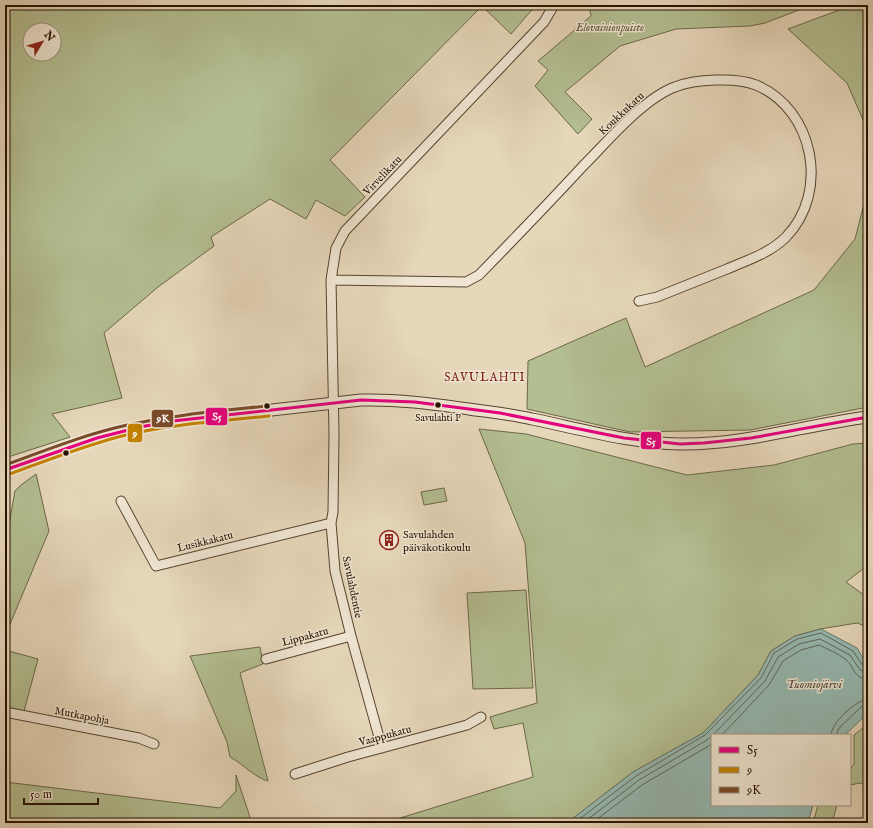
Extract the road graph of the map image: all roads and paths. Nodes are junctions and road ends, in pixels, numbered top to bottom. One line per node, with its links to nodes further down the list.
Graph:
1 (554, 5): 2 (street, Virvelikatu)
2 (331, 280): 3 (street, Koukkukatu); 4 (street, Virvelikatu)
3 (639, 301)
4 (333, 404): 5 (street); 6 (street); 8 (street, Savulahdentie)
5 (868, 417)
6 (5, 470)
7 (121, 501): 8 (street, Lusikkakatu)
8 (331, 523): 9 (street, Savulahdentie)
9 (351, 636): 10 (street, Lippakatu); 14 (street, Savulahdentie)
10 (266, 659)
11 (5, 712): 13 (street, Mutkapohja)
12 (481, 717): 14 (street, Vaappukatu)
13 (154, 744)
14 (382, 748): 15 (street, Vaappukatu)
15 (295, 774)

